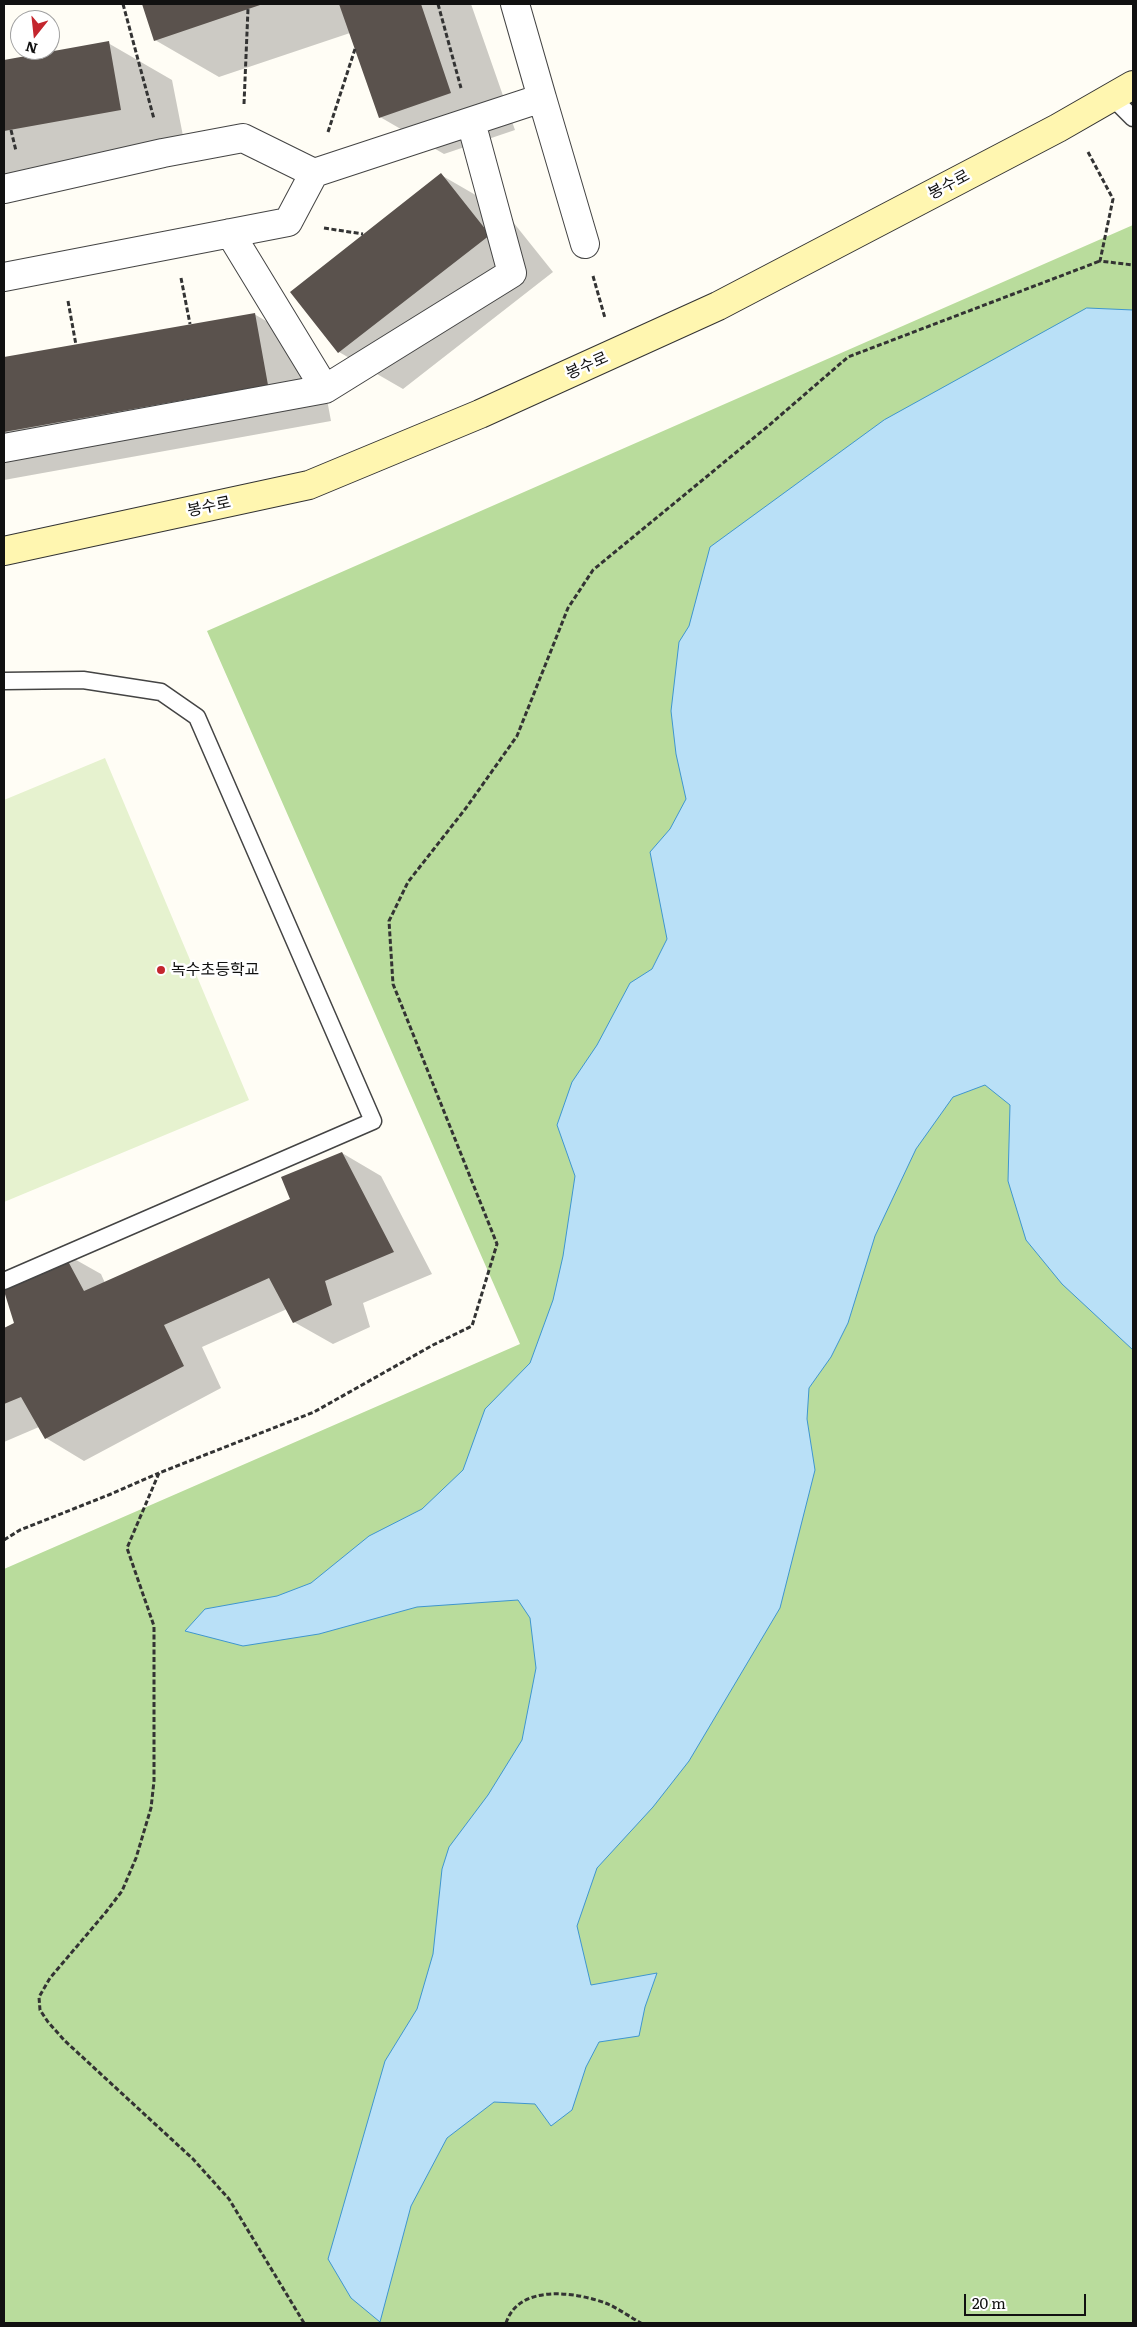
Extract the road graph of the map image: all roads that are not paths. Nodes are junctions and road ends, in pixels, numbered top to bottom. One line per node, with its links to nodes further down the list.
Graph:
1 (515, 4): 3 (street)
2 (1126, 92): 4 (lane); 13 (main road, 봉수로)
3 (542, 98): 5 (street); 9 (street)
4 (1133, 118)
5 (471, 122): 6 (street); 11 (street)
6 (314, 173): 7 (street); 8 (street)
7 (4, 189)
8 (230, 233): 10 (street); 11 (street)
9 (585, 244)
10 (4, 277)
11 (325, 389): 12 (street)
12 (4, 448)
13 (4, 551)
14 (4, 681): 15 (lane)
15 (4, 1281)

